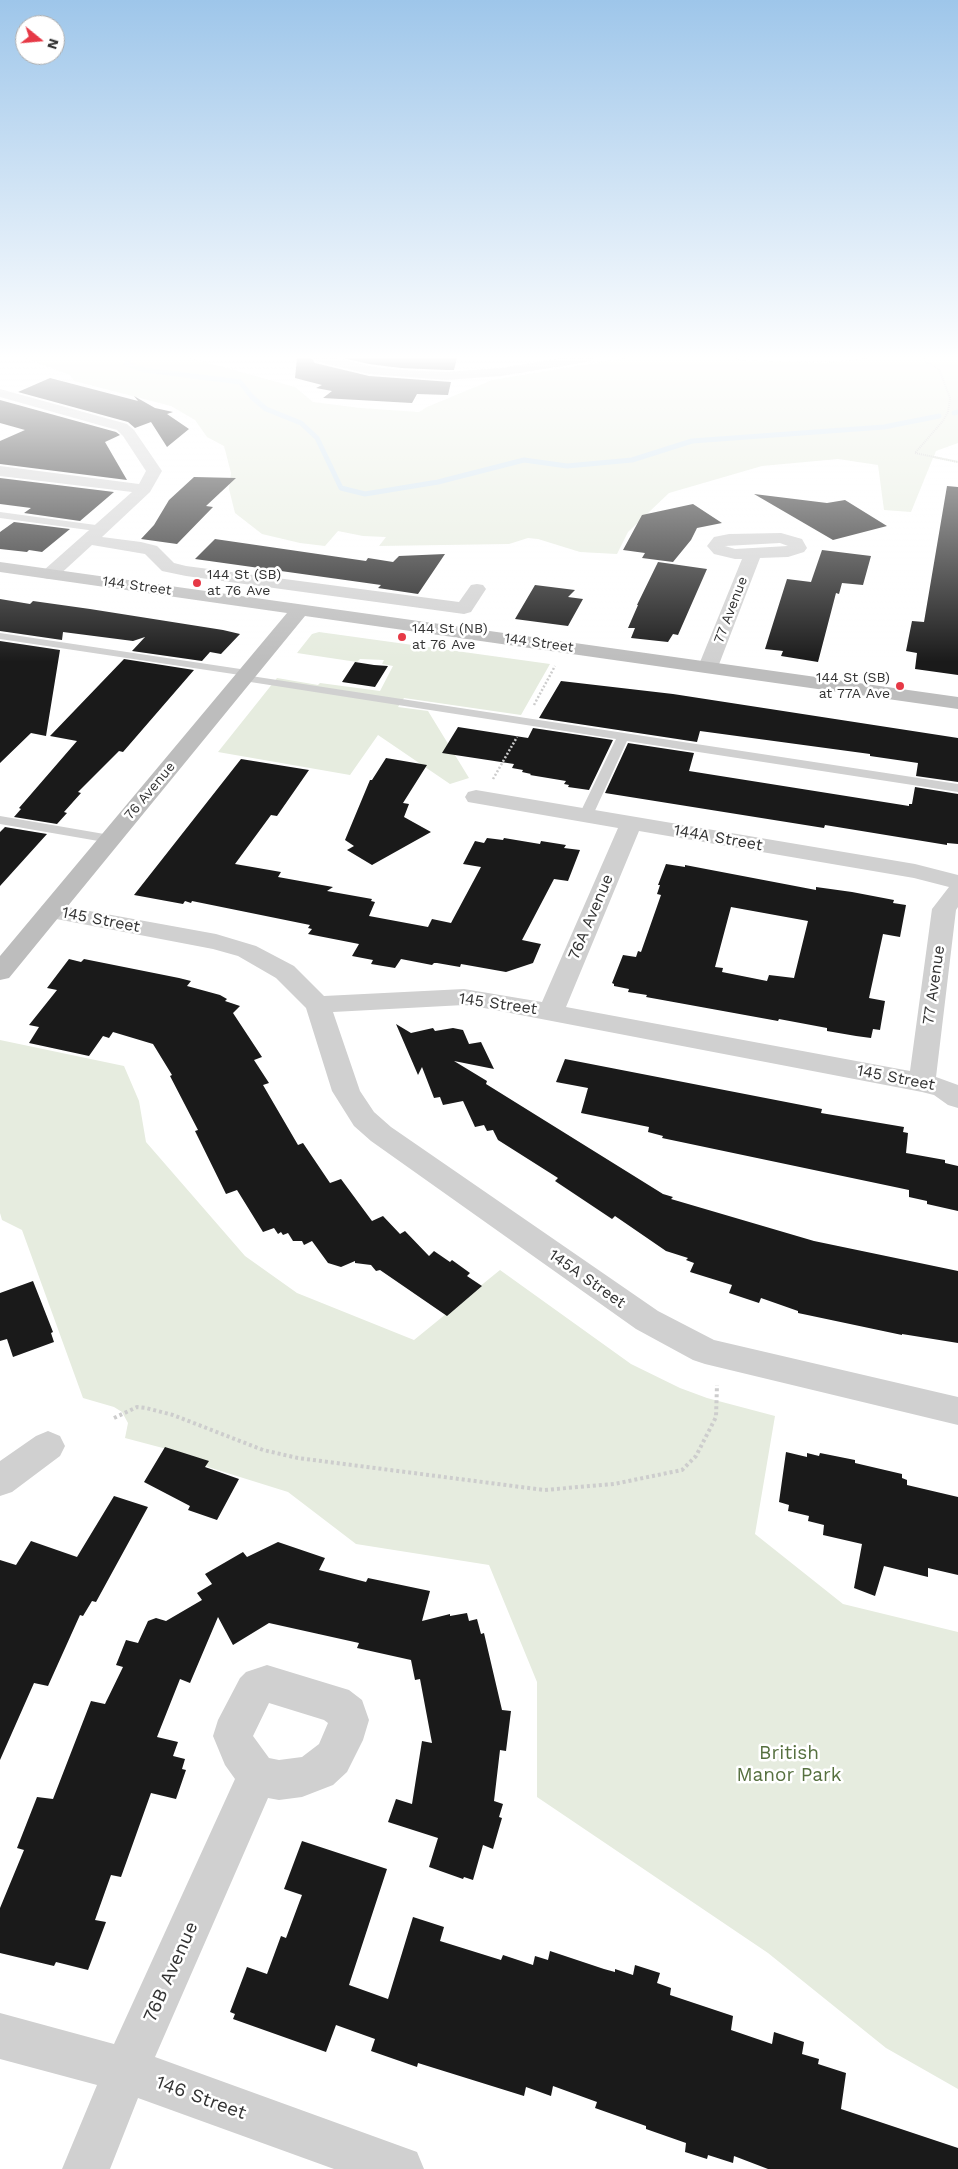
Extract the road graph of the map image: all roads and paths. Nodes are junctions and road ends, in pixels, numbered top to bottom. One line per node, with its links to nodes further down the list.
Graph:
1 (147, 459): 5 (street)
2 (945, 459): 3 (path)
3 (958, 462)
4 (0, 471): 5 (street)
5 (144, 489): 7 (street)
6 (0, 515): 7 (lane)
7 (97, 534): 10 (street); 11 (street)
8 (753, 553): 14 (street, 77 Avenue)
9 (0, 567): 10 (main road, 144 Street)
10 (50, 574): 12 (main road, 144 Street)
11 (477, 589)
12 (300, 610): 14 (main road, 144 Street); 15 (main road, 76 Avenue)
13 (0, 636): 15 (lane)
14 (708, 668): 16 (main road, 144 Street)
15 (245, 676): 17 (lane); 23 (main road, 76 Avenue)
16 (958, 703)
17 (623, 737): 18 (lane); 20 (lane)
18 (958, 788)
19 (476, 797): 20 (street, 144A Street)
20 (586, 815): 22 (street, 144A Street)
21 (0, 820): 23 (lane)
22 (631, 823): 24 (street, 144A Street); 29 (street, 76A Avenue)
23 (110, 839): 26 (main road, 76 Avenue)
24 (958, 882)
25 (958, 890): 30 (street, 77 Avenue)
26 (51, 911): 27 (main road, 76 Avenue); 28 (street, 145 Street)
27 (0, 972)
28 (318, 1005): 29 (street, 145 Street); 33 (street, 145A Street)
29 (550, 1011): 30 (street, 145 Street)
30 (922, 1083): 31 (street, 145 Street)
31 (958, 1098)
32 (717, 1385): 34 (path)
33 (958, 1411)
34 (114, 1418)
35 (48, 1446): 36 (street)
36 (0, 1481)
37 (257, 1776): 39 (street, 76B Avenue)
38 (0, 2036): 39 (street, 146 Street)
39 (126, 2070): 40 (street, 76B Avenue); 41 (street, 146 Street)
40 (86, 2169)
41 (400, 2169)

